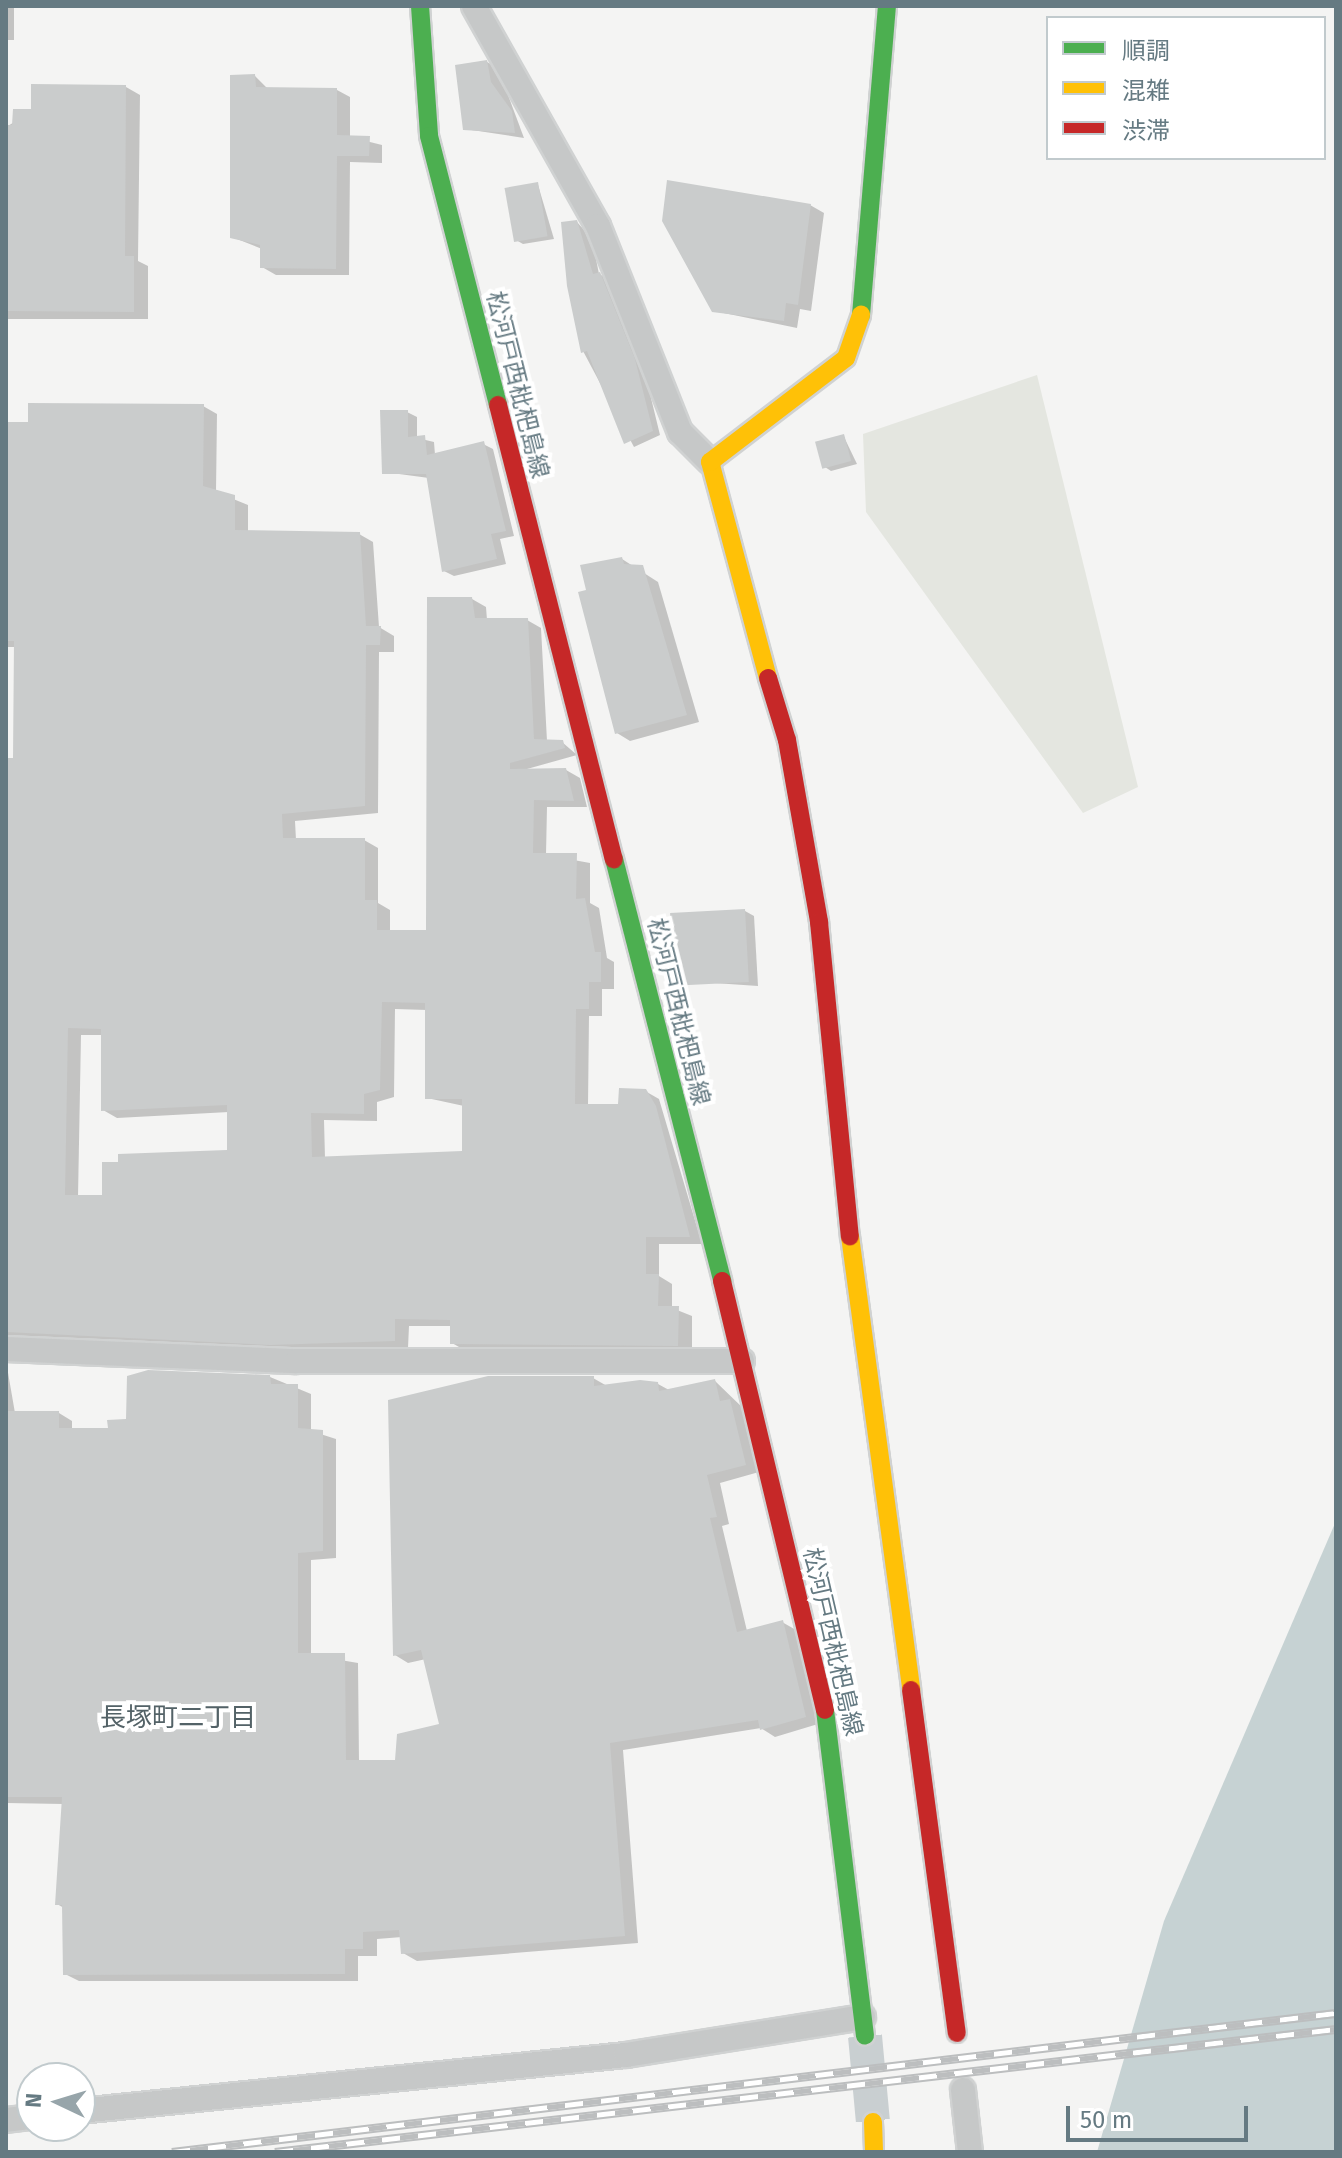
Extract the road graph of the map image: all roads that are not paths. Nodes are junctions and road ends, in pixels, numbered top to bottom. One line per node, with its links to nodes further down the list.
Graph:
1 (420, 6): 6 (street, 松河戸西枇杷島線)
2 (474, 6): 4 (street)
3 (887, 6): 4 (street)
4 (710, 462): 8 (street)
5 (6, 1349): 6 (street)
6 (742, 1361): 7 (street, 松河戸西枇杷島線)
7 (864, 2027): 10 (street)
8 (957, 2033)
9 (963, 2090): 13 (street)
10 (96, 2109)
11 (873, 2122): 12 (street)
12 (866, 2151)
13 (970, 2152)

